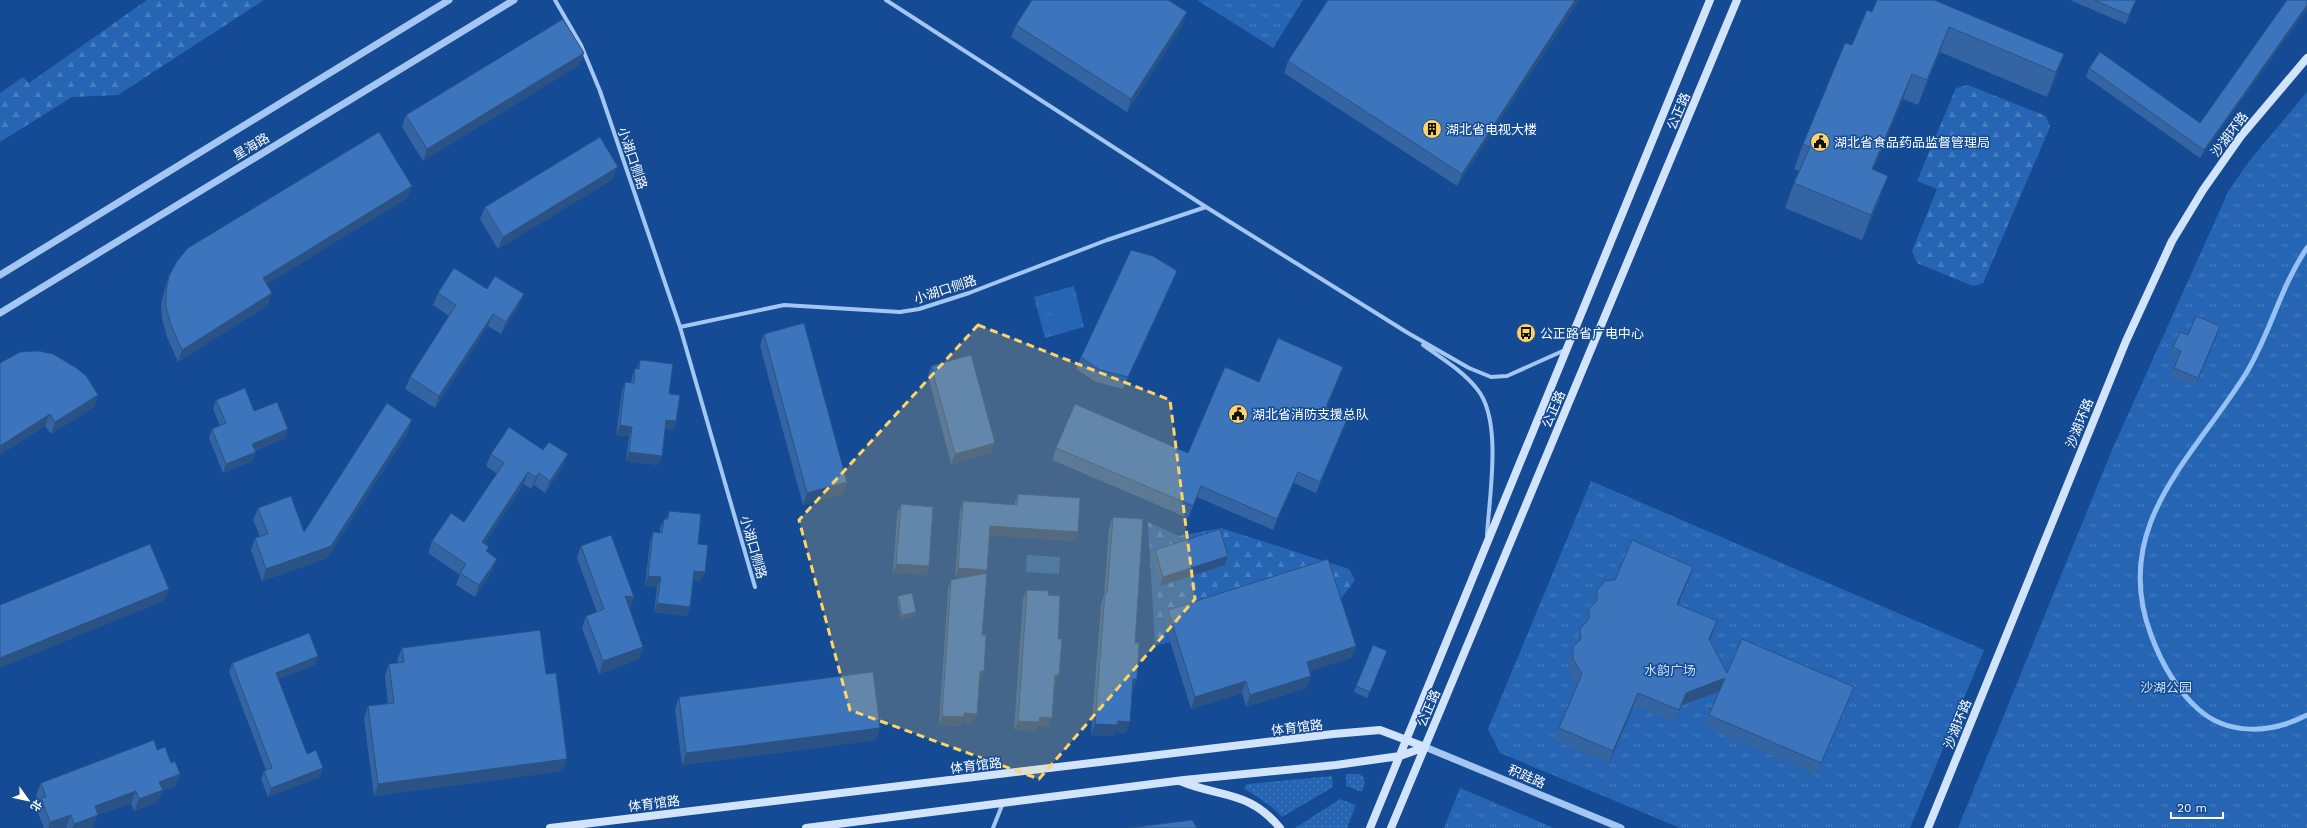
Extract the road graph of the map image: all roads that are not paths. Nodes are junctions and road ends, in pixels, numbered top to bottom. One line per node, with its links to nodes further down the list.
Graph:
1 (449, 0): 9 (street, 星海路)
2 (514, 0): 10 (street, 星海路)
3 (555, 0): 11 (street, 小湖口侧路)
4 (886, 0): 8 (street)
5 (1710, 0): 13 (main road, 公正路)
6 (1737, 0): 17 (main road, 公正路)
7 (2307, 58): 28 (main road, 沙湖环路)
8 (1206, 207): 11 (street, 小湖口侧路); 12 (street)
9 (0, 275)
10 (0, 313)
11 (680, 327): 15 (street, 小湖口侧路)
12 (1408, 334): 13 (street); 14 (street)
13 (1566, 350): 14 (main road, 公正路)
14 (1486, 543): 16 (main road, 公正路)
15 (755, 587)
16 (1406, 740): 17 (main road, 体育馆路); 18 (main road, 公正路); 21 (main road, 体育馆路)
17 (1425, 747): 18 (main road); 26 (main road, 公正路); 27 (street, 积跬路)
18 (1400, 756): 19 (main road); 25 (main road, 公正路)
19 (1179, 781): 20 (main road); 24 (main road)
20 (1004, 803): 22 (main road); 23 (street)
21 (550, 828)
22 (806, 828)
23 (993, 828)
24 (1280, 828)
25 (1370, 828)
26 (1391, 828)
27 (1621, 828)
28 (1928, 828)

